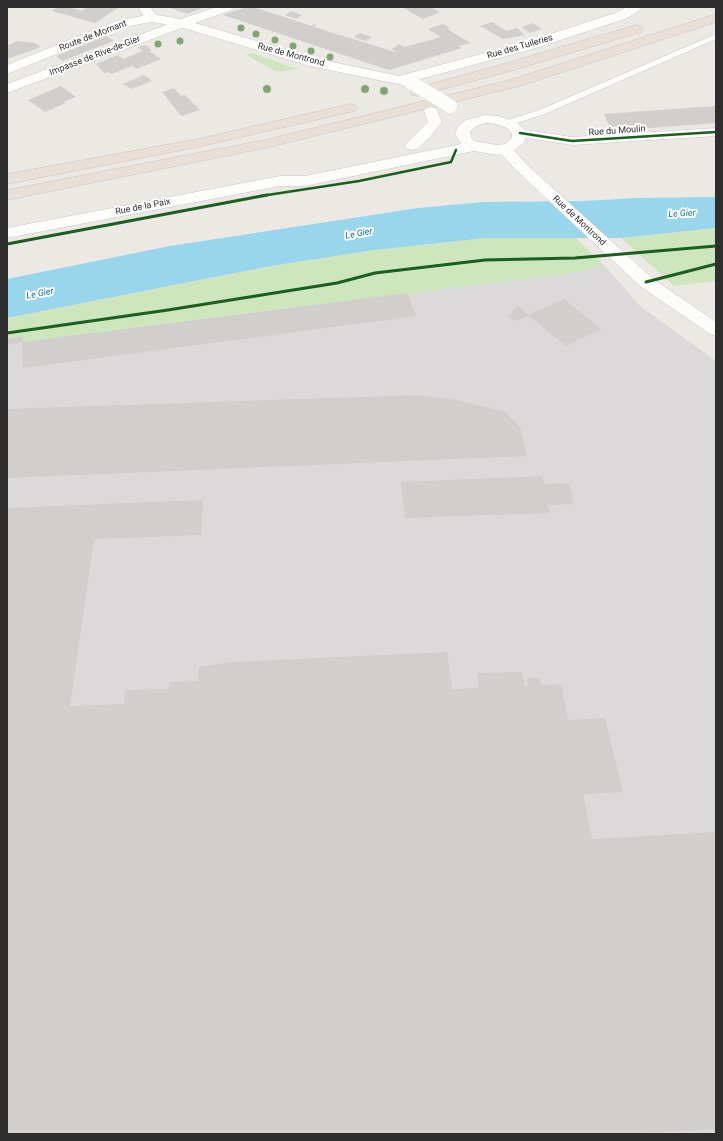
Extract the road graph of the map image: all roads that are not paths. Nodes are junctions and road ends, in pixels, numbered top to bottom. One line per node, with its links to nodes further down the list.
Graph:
1 (144, 7): 6 (main road)
2 (228, 7): 8 (main road, Impasse de Rive-de-Gier)
3 (636, 7): 12 (main road, Rue des Tuileries)
4 (710, 7): 5 (highway)
5 (694, 12)
6 (152, 18): 8 (main road, Route de Mornant); 11 (main road, Route de Mornant)
7 (716, 18): 25 (highway)
8 (182, 23): 12 (main road, Rue de Montrond); 13 (main road, Impasse de Rive-de-Gier)
9 (648, 26): 12 (highway)
10 (716, 36): 16 (lane)
11 (7, 70)
12 (407, 85): 15 (main road, Rue de Montrond, bridge); 20 (main road)
13 (7, 89)
14 (360, 106): 23 (highway)
15 (474, 121): 16 (main road); 19 (main road)
16 (508, 123): 18 (main road)
17 (716, 132): 18 (main road, Rue du Moulin)
18 (520, 133): 22 (main road)
19 (462, 134): 20 (main road, Rue de la Paix); 21 (main road)
20 (412, 146): 24 (main road, Rue de la Paix)
21 (474, 146): 22 (main road); 24 (main road, Rue de la Paix)
22 (505, 149): 27 (main road, Rue de Montrond)
23 (7, 179)
24 (280, 181): 26 (main road, Rue de la Paix)
25 (7, 195)
26 (7, 233)
27 (716, 330)

